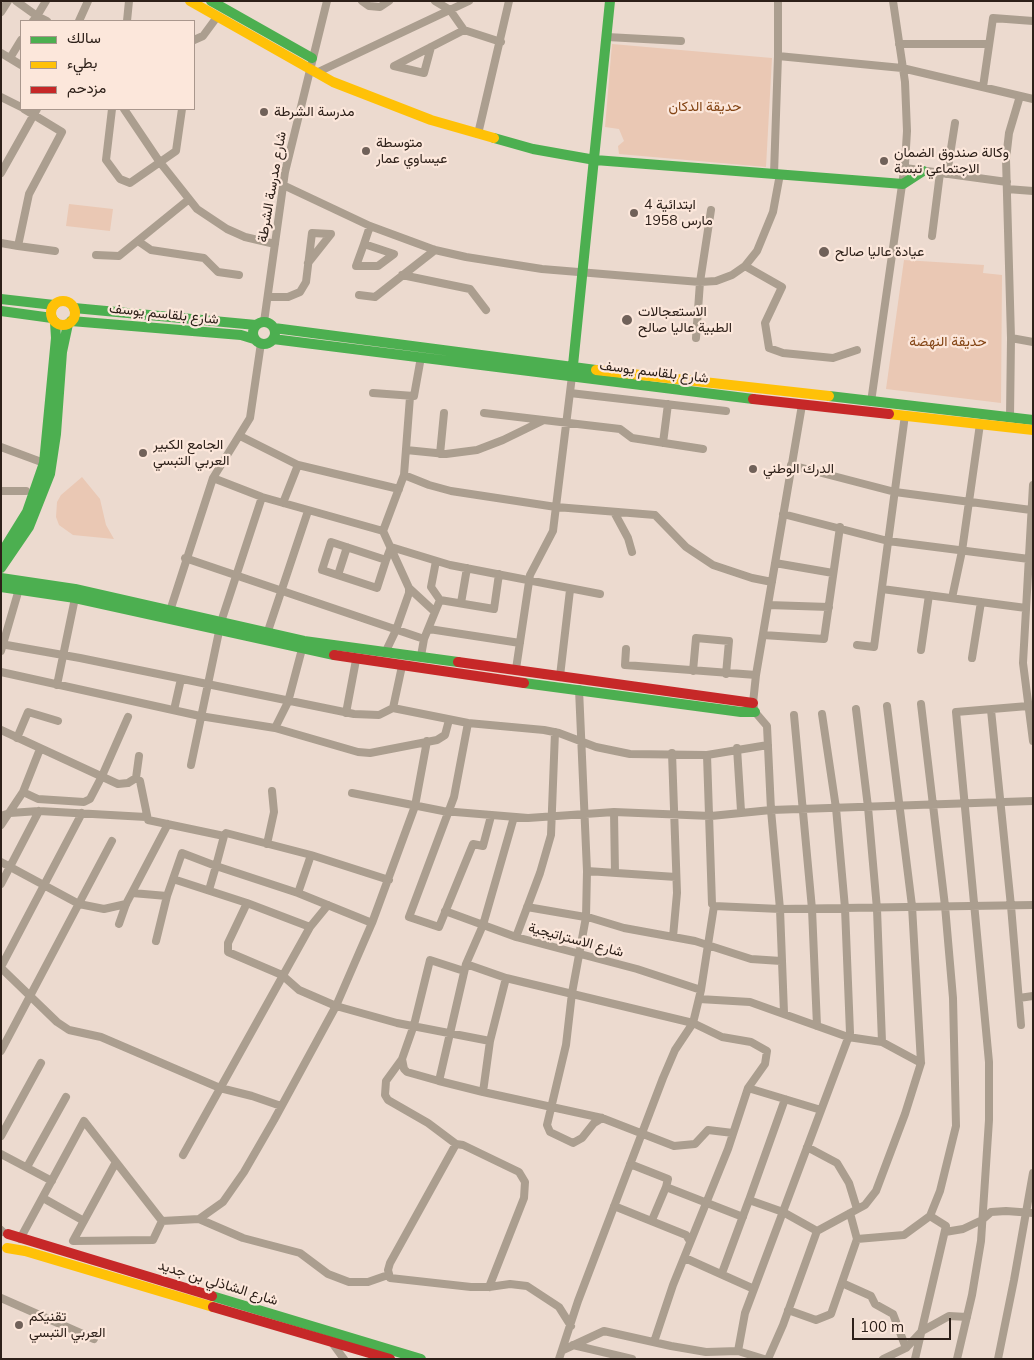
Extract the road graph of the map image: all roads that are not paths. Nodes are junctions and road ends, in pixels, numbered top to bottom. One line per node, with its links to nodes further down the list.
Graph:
1 (8, 1): 18 (street)
2 (16, 1): 20 (street)
3 (46, 1): 20 (street)
4 (88, 1): 21 (street)
5 (129, 1): 22 (street)
6 (190, 1): 19 (main road)
7 (211, 1): 36 (main road)
8 (328, 1): 36 (street, شارع مدرسة الشرطة)
9 (362, 1): 10 (street)
10 (389, 1)
11 (436, 1): 17 (street)
12 (469, 1): 17 (street)
13 (509, 1): 29 (street)
14 (610, 1): 25 (main road)
15 (778, 1): 34 (street)
16 (893, 1): 30 (street)
17 (448, 6): 24 (street); 39 (street)
18 (1, 12)
19 (217, 17): 26 (street); 39 (main road)
20 (35, 18)
21 (79, 20)
22 (127, 20)
23 (1033, 21): 31 (street)
24 (464, 30): 29 (street); 32 (street)
25 (607, 37): 27 (street); 51 (main road)
26 (195, 40)
27 (681, 41)
28 (20, 42): 35 (street)
29 (501, 42): 50 (street)
30 (899, 44): 31 (street); 38 (street)
31 (989, 44): 40 (street)
32 (431, 47): 32 (street)
33 (1, 53): 35 (street)
34 (778, 56): 38 (street); 56 (street)
35 (10, 58): 37 (street)
36 (312, 58): 39 (street, شارع مدرسة الشرطة)
37 (20, 64)
38 (902, 68): 40 (street); 53 (street)
39 (312, 71): 50 (main road); 59 (street, شارع مدرسة الشرطة)
40 (983, 87): 41 (street)
41 (1020, 96): 43 (street); 60 (street)
42 (1, 97): 44 (street)
43 (1033, 99)
44 (20, 106)
45 (112, 110): 52 (street)
46 (125, 110): 52 (street)
47 (182, 110): 52 (street)
48 (36, 112): 55 (street); 70 (street)
49 (955, 123): 57 (street)
50 (478, 134): 51 (main road)
51 (595, 160): 56 (main road); 76 (main road)
52 (159, 161): 62 (street)
53 (905, 168): 54 (street); 58 (street)
54 (922, 171): 57 (street); 58 (main road)
55 (1, 173)
56 (777, 174): 58 (main road); 75 (street)
57 (943, 174): 60 (street); 65 (street)
58 (903, 184): 101 (street)
59 (282, 185): 64 (street); 68 (street, شارع مدرسة الشرطة)
60 (1007, 186): 61 (street); 92 (street)
61 (1033, 191)
62 (188, 200): 66 (street); 68 (street)
63 (711, 210): 79 (street)
64 (370, 226): 69 (street); 71 (street)
65 (932, 236)
66 (138, 241): 73 (street); 77 (street)
67 (1, 243): 70 (street)
68 (275, 244): 81 (street, شارع مدرسة الشرطة)
69 (364, 244): 69 (street)
70 (18, 246): 72 (street)
71 (435, 250): 76 (street); 78 (street)
72 (55, 251)
73 (96, 255)
74 (308, 263): 81 (street)
75 (745, 266): 79 (street); 95 (street)
76 (584, 272): 79 (street); 97 (main road)
77 (238, 274)
78 (402, 275): 80 (street); 85 (street)
79 (700, 282): 91 (street)
80 (359, 295)
81 (268, 297): 89 (street, شارع مدرسة الشرطة)
82 (1, 299): 83 (main road)
83 (54, 304): 84 (main road); 87 (main road)
84 (74, 308): 88 (main road); 89 (main road, شارع بلقاسم يوسف)
85 (486, 310)
86 (1, 311): 87 (main road)
87 (53, 320): 88 (main road); 120 (main road)
88 (70, 323): 93 (main road, شارع بلقاسم يوسف); 152 (main road)
89 (260, 324): 90 (main road); 93 (main road)
90 (273, 334): 93 (main road); 96 (main road, شارع بلقاسم يوسف); 97 (main road, شارع بلقاسم يوسف)
91 (696, 338)
92 (1011, 338): 94 (street); 108 (street)
93 (258, 341): 114 (street)
94 (1033, 342)
95 (858, 350)
96 (421, 357): 97 (main road, شارع بلقاسم يوسف); 100 (street)
97 (572, 371): 98 (street); 101 (main road, شارع بلقاسم يوسف); 103 (main road, شارع بلقاسم يوسف)
98 (570, 392): 102 (street); 111 (street)
99 (373, 393): 100 (street)
100 (410, 397): 118 (street)
101 (871, 402): 108 (main road, شارع بلقاسم يوسف)
102 (668, 404): 104 (street); 115 (street)
103 (802, 405): 107 (main road, شارع بلقاسم يوسف); 122 (street)
104 (726, 411)
105 (444, 413): 119 (street)
106 (484, 413): 109 (street)
107 (905, 415): 112 (main road, شارع بلقاسم يوسف); 129 (street)
108 (1010, 417): 110 (main road, شارع بلقاسم يوسف)
109 (544, 420): 111 (street); 119 (street)
110 (1033, 420)
111 (566, 422): 115 (street); 134 (street)
112 (980, 424): 113 (main road, شارع بلقاسم يوسف); 132 (street)
113 (1033, 430)
114 (240, 436): 121 (street); 124 (street)
115 (663, 443): 117 (street)
116 (1, 447): 120 (street)
117 (703, 449)
118 (406, 450): 119 (street); 123 (street)
119 (440, 454)
120 (44, 463): 146 (main road)
121 (298, 465): 126 (street); 133 (street)
122 (791, 465): 129 (street); 138 (street)
123 (404, 475): 126 (street); 134 (street)
124 (214, 478): 130 (street); 147 (street)
125 (1033, 485): 135 (street)
126 (399, 489): 140 (street)
127 (3, 492): 128 (street); 131 (street)
128 (26, 492)
129 (895, 492): 132 (street); 141 (street)
130 (262, 497): 133 (street); 156 (street)
131 (1, 500)
132 (969, 501): 135 (street); 144 (street)
133 (283, 503): 136 (street)
134 (556, 507): 137 (street); 159 (street)
135 (1032, 510): 148 (street)
136 (308, 511): 140 (street); 166 (street)
137 (614, 512): 145 (street); 160 (street)
138 (783, 514): 139 (street); 151 (street)
139 (840, 527): 141 (street); 154 (street)
140 (383, 531): 143 (street)
141 (888, 541): 144 (street); 164 (street)
142 (347, 547): 149 (street); 157 (street); 157 (street)
143 (391, 547): 149 (street); 150 (street); 162 (street)
144 (962, 551): 148 (street); 170 (street)
145 (632, 552)
146 (1, 554)
147 (185, 558): 156 (street); 178 (street)
148 (1029, 559): 176 (street)
149 (386, 560): 157 (street)
150 (436, 561): 153 (street); 171 (street)
151 (775, 563): 154 (street); 160 (street)
152 (1, 568)
153 (467, 568): 155 (street); 173 (street)
154 (834, 573): 175 (street)
155 (500, 574): 159 (street); 173 (street)
156 (236, 575): 166 (street); 179 (street)
157 (338, 575)
158 (1, 578): 178 (main road)
159 (529, 579): 165 (street); 185 (street)
160 (772, 582): 174 (street)
161 (1, 587): 163 (main road)
162 (409, 588): 177 (street); 181 (street)
163 (19, 589): 169 (main road); 187 (street)
164 (882, 589): 168 (street); 186 (street)
165 (570, 590): 167 (street); 204 (street)
166 (282, 591): 181 (street); 182 (street)
167 (600, 594)
168 (929, 595): 170 (street); 192 (street)
169 (75, 598): 178 (main road); 194 (street)
170 (952, 598): 172 (street)
171 (440, 600): 173 (street); 177 (street)
172 (981, 602): 176 (street); 196 (street)
173 (461, 603)
174 (768, 605): 175 (street); 183 (street)
175 (829, 607): 183 (street)
176 (1026, 608): 188 (street)
177 (435, 612): 180 (street)
178 (168, 614): 179 (main road)
179 (220, 626): 182 (main road); 191 (main road); 206 (street)
180 (429, 629): 184 (street); 185 (street)
181 (396, 630): 184 (street); 193 (street)
182 (267, 634): 193 (main road)
183 (763, 635): 203 (street)
184 (424, 639): 195 (street)
185 (520, 643): 199 (street)
186 (857, 644)
187 (2, 647): 194 (street)
188 (1024, 648): 190 (street); 212 (street)
189 (626, 649): 200 (street)
190 (1033, 649)
191 (302, 650): 197 (main road); 209 (street)
192 (921, 650)
193 (385, 653): 195 (main road)
194 (63, 655): 205 (street); 207 (street)
195 (421, 656): 199 (main road)
196 (972, 658)
197 (356, 660): 198 (main road); 218 (street)
198 (402, 666): 208 (main road); 214 (street)
199 (516, 669): 204 (main road)
200 (693, 671): 202 (street); 202 (street)
201 (1, 672): 207 (street)
202 (726, 674): 203 (street)
203 (756, 675): 213 (street)
204 (560, 676): 213 (main road)
205 (181, 679): 206 (street); 216 (street)
206 (206, 684): 209 (street); 221 (street)
207 (57, 685): 216 (street)
208 (579, 689): 213 (main road); 232 (street)
209 (288, 702): 218 (street); 226 (street)
210 (921, 704): 250 (street)
211 (887, 706): 249 (street)
212 (1028, 706): 217 (street); 231 (street)
213 (754, 707): 233 (street)
214 (394, 708): 218 (street); 223 (street)
215 (856, 709): 251 (street)
216 (174, 710): 221 (street)
217 (991, 710): 246 (street); 247 (street)
218 (346, 713)
219 (822, 714): 252 (street)
220 (794, 715): 253 (street)
221 (200, 716): 226 (street); 239 (street)
222 (128, 717): 240 (street)
223 (449, 720): 225 (street); 230 (street)
224 (58, 721): 229 (street)
225 (468, 723): 228 (street); 257 (street)
226 (275, 728): 230 (street)
227 (1, 730): 229 (street)
228 (555, 732): 232 (street); 268 (street)
229 (17, 738): 234 (street)
230 (427, 741): 248 (street)
231 (1033, 741)
232 (581, 742): 236 (street); 262 (street)
233 (768, 745): 235 (street); 254 (street)
234 (40, 748): 240 (street); 243 (street)
235 (737, 748): 237 (street); 256 (street)
236 (672, 753): 237 (street); 261 (street)
237 (707, 754): 266 (street)
238 (139, 756): 241 (street)
239 (191, 766)
240 (102, 776): 241 (street); 243 (street)
241 (136, 778): 264 (street)
242 (272, 791): 273 (street)
243 (23, 792): 259 (street)
244 (352, 793): 248 (street)
245 (1033, 801): 246 (street)
246 (1000, 803): 247 (street); 297 (street)
247 (965, 804): 250 (street); 299 (street)
248 (415, 806): 257 (street); 282 (street)
249 (900, 806): 250 (street); 251 (street); 295 (street)
250 (933, 806): 296 (street)
251 (868, 807): 252 (street); 303 (street)
252 (836, 808): 253 (street); 300 (street)
253 (804, 809): 254 (street); 302 (street)
254 (771, 810): 256 (street); 301 (street)
255 (39, 811): 259 (street); 260 (street); 277 (street)
256 (741, 811): 266 (street)
257 (448, 812): 265 (street); 304 (street)
258 (614, 812): 261 (street); 262 (street); 279 (street)
259 (10, 813): 263 (street); 270 (street)
260 (82, 813): 264 (street); 284 (street)
261 (673, 813): 266 (street); 280 (street)
262 (584, 814): 268 (street); 278 (street)
263 (1, 816)
264 (146, 816): 269 (street)
265 (491, 816): 267 (street); 304 (street)
266 (711, 816): 294 (street)
267 (514, 817): 268 (street); 308 (street)
268 (553, 817): 298 (street)
269 (168, 824): 271 (street); 286 (street)
270 (1, 825)
271 (224, 836): 273 (street); 276 (street)
272 (112, 841): 290 (street)
273 (266, 844): 274 (street)
274 (311, 855): 282 (street); 287 (street)
275 (1, 862): 277 (street)
276 (216, 866): 281 (street); 285 (street); 287 (street)
277 (10, 867): 283 (street); 284 (street)
278 (587, 871): 279 (street); 305 (street)
279 (615, 873): 280 (street)
280 (676, 878): 311 (street)
281 (173, 879): 285 (street); 288 (street)
282 (389, 880): 306 (street)
283 (1, 884)
284 (44, 885): 290 (street); 317 (street)
285 (209, 890): 289 (street)
286 (132, 893): 288 (street); 291 (street)
287 (298, 893): 292 (street)
288 (167, 896): 312 (street)
289 (247, 903): 309 (street); 318 (street)
290 (79, 904): 291 (street); 322 (street)
291 (126, 904): 307 (street)
292 (328, 905): 306 (street); 309 (street)
293 (1033, 905): 297 (street)
294 (714, 906): 301 (street); 313 (street)
295 (912, 906): 296 (street); 303 (street); 339 (street)
296 (945, 906): 299 (street); 370 (street)
297 (1011, 906): 299 (street); 324 (street)
298 (527, 907): 305 (street); 310 (street)
299 (976, 907): 374 (street)
300 (845, 908): 302 (street); 303 (street); 333 (street)
301 (780, 909): 302 (street); 315 (street)
302 (812, 909): 331 (street)
303 (877, 909): 335 (street)
304 (445, 911): 308 (street, شارع الاستراتيجية)
305 (586, 917): 311 (street); 314 (street)
306 (372, 923): 326 (street)
307 (119, 924)
308 (483, 925): 310 (street, شارع الاستراتيجية); 316 (street)
309 (310, 927): 318 (street)
310 (516, 937): 314 (street, شارع الاستراتيجية)
311 (673, 937): 313 (street)
312 (156, 941)
313 (709, 946): 315 (street); 320 (street)
314 (580, 953): 320 (street, شارع الاستراتيجية); 321 (street)
315 (781, 961): 327 (street)
316 (464, 967): 319 (street); 330 (street); 332 (street)
317 (1, 968): 322 (street)
318 (282, 975): 326 (street); 341 (street)
319 (506, 978): 321 (street); 334 (street)
320 (701, 990): 325 (street)
321 (572, 993): 328 (street); 347 (street)
322 (30, 996): 336 (street); 341 (street)
323 (1033, 996): 324 (street)
324 (1019, 998): 329 (street)
325 (699, 999): 327 (street); 328 (street)
326 (336, 1006): 330 (street); 346 (street)
327 (784, 1013): 331 (street)
328 (692, 1023): 342 (street); 351 (street)
329 (1021, 1024)
330 (414, 1025): 332 (street); 337 (street)
331 (817, 1026): 333 (street)
332 (450, 1034): 334 (street); 340 (street)
333 (848, 1037): 335 (street); 348 (street)
334 (490, 1041): 343 (street)
335 (882, 1042): 339 (street)
336 (1, 1051)
337 (402, 1059): 340 (street); 353 (street)
338 (42, 1063): 352 (street)
339 (921, 1063): 367 (street)
340 (439, 1081): 343 (street)
341 (220, 1088): 346 (street); 356 (street)
342 (748, 1088): 345 (street); 350 (street)
343 (483, 1092): 347 (street)
344 (66, 1097): 359 (street)
345 (785, 1099): 348 (street); 364 (street)
346 (282, 1106): 372 (street)
347 (551, 1108): 349 (street); 349 (street)
348 (821, 1110): 354 (street)
349 (602, 1118): 351 (street)
350 (734, 1133): 351 (street); 365 (street)
351 (641, 1135): 358 (street)
352 (1, 1136)
353 (456, 1144): 386 (street); 388 (street)
354 (807, 1148): 367 (street); 368 (street)
355 (2, 1155): 359 (street)
356 (183, 1155)
357 (116, 1162): 361 (street); 375 (street); 376 (street)
358 (630, 1164): 362 (street); 366 (street)
359 (27, 1167): 361 (street)
360 (1033, 1173): 369 (street)
361 (52, 1181): 363 (street)
362 (666, 1187): 365 (street); 373 (street)
363 (43, 1198): 375 (street); 380 (street)
364 (749, 1200): 368 (street); 371 (street)
365 (706, 1203): 371 (street); 382 (street)
366 (614, 1206): 373 (street); 393 (street)
367 (853, 1211): 377 (street); 381 (street)
368 (783, 1212): 377 (street); 389 (street)
369 (1030, 1212): 374 (street); 413 (street)
370 (930, 1216): 379 (street); 381 (street)
371 (743, 1217): 385 (street)
372 (199, 1219): 376 (street); 386 (street)
373 (652, 1220): 382 (street)
374 (982, 1220): 379 (street); 392 (street)
375 (84, 1221): 376 (street)
376 (162, 1221)
377 (817, 1231): 391 (street)
378 (3, 1232): 380 (main road, شارع الشاذلي بن جديد); 383 (main road)
379 (945, 1232): 394 (street)
380 (20, 1239): 395 (main road, شارع الشاذلي بن جديد)
381 (857, 1239): 387 (street)
382 (690, 1241): 384 (street)
383 (4, 1249): 395 (main road, شارع الشاذلي بن جديد)
384 (685, 1258): 385 (street); 397 (street)
385 (722, 1273): 389 (street)
386 (388, 1275): 388 (street)
387 (842, 1283): 391 (street); 399 (street)
388 (488, 1287): 393 (street)
389 (754, 1290): 401 (street)
390 (1, 1298): 396 (street)
391 (788, 1310): 409 (street)
392 (967, 1317): 394 (street); 412 (street)
393 (570, 1326): 400 (street)
394 (922, 1331): 399 (street); 411 (street)
395 (330, 1335): 403 (street); 404 (main road, شارع الشاذلي بن جديد); 405 (main road, شارع الشاذلي بن جديد)
396 (94, 1339)
397 (654, 1342): 398 (street); 402 (street)
398 (573, 1345): 400 (street); 407 (street)
399 (906, 1348): 410 (street)
400 (563, 1350): 406 (street)
401 (738, 1351): 402 (street); 408 (street)
402 (715, 1355)
403 (344, 1359)
404 (390, 1359)
405 (421, 1359)
406 (559, 1359)
407 (632, 1359)
408 (764, 1359)
409 (768, 1359)
410 (883, 1359)
411 (915, 1359)
412 (957, 1359)
413 (998, 1359)

